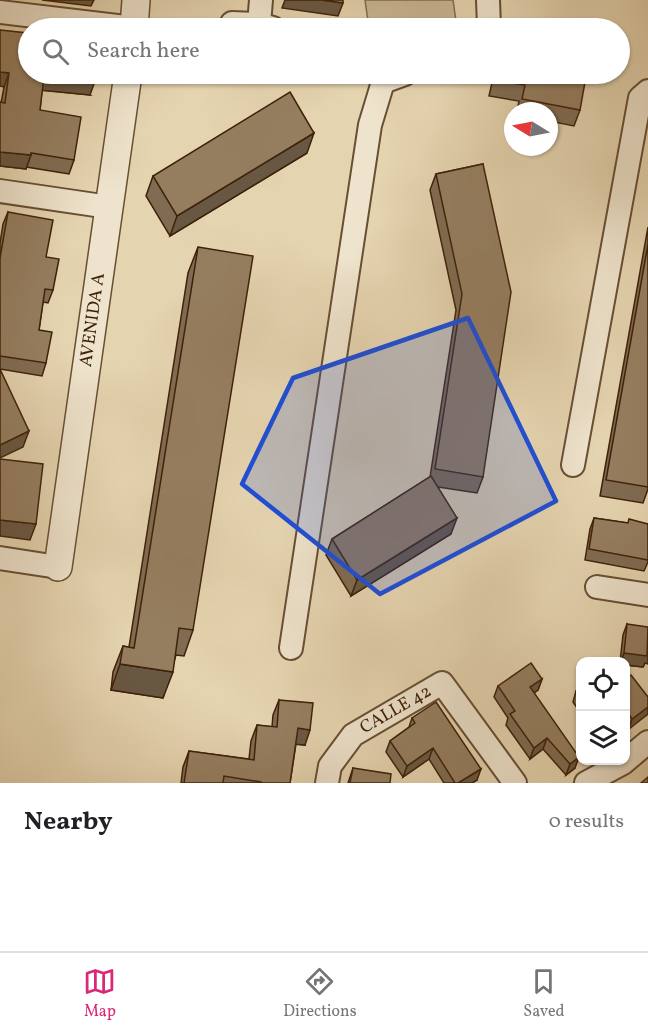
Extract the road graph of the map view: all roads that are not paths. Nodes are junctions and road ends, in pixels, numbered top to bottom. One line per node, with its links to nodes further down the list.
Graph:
1 (136, 0): 6 (street)
2 (261, 0): 7 (street)
3 (488, 0): 8 (street)
4 (8, 8): 5 (street)
5 (71, 18)
6 (135, 18)
7 (264, 18)
8 (489, 18)
9 (127, 84): 13 (street, AVENIDA A)
10 (382, 84): 19 (street)
11 (648, 91): 14 (street)
12 (0, 191): 13 (street)
13 (109, 207): 16 (street, AVENIDA A)
14 (573, 465)
15 (0, 558): 16 (street)
16 (58, 567)
17 (597, 587): 18 (street)
18 (648, 595)
19 (291, 648)
20 (648, 742): 23 (street)
21 (327, 783): 22 (street, CALLE 42)
22 (516, 783)
23 (586, 783)

